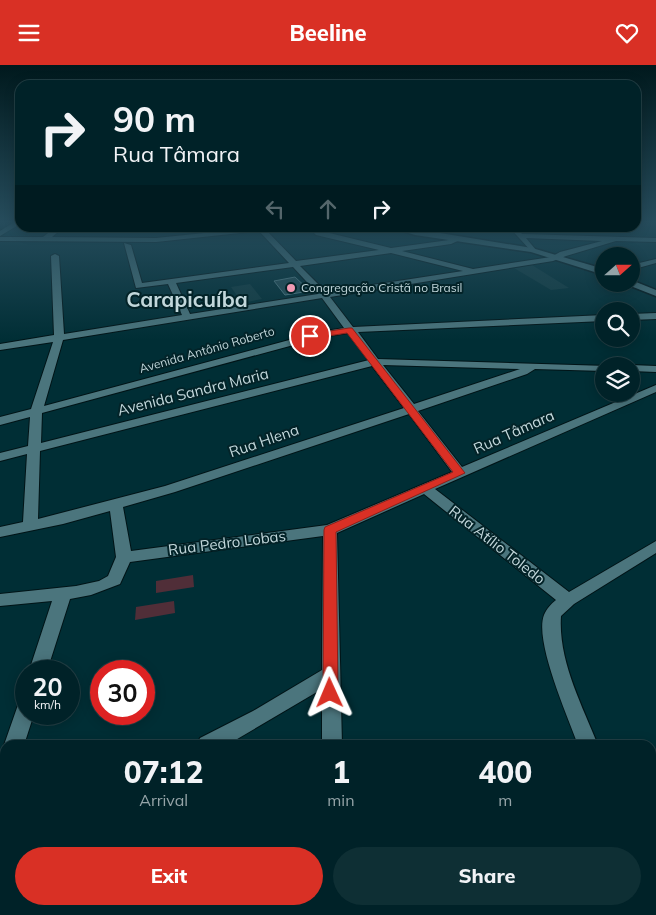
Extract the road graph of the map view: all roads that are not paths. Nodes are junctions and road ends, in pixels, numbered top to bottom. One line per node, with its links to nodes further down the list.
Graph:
1 (55, 261): 22 (street)
2 (132, 261): 13 (street)
3 (292, 261): 9 (street)
4 (318, 261): 9 (street)
5 (433, 261): 12 (street)
6 (537, 261): 12 (street)
7 (570, 261): 11 (street)
8 (656, 261): 10 (street)
9 (295, 264): 13 (street); 16 (street)
10 (640, 266)
11 (595, 269)
12 (475, 271): 16 (street)
13 (171, 282): 18 (street)
14 (640, 287): 15 (street)
15 (656, 293)
16 (324, 295): 18 (street); 21 (street)
17 (656, 316): 19 (street)
18 (187, 317): 22 (street)
19 (640, 317)
20 (595, 318): 21 (street, Avenida Antônio Roberto)
21 (349, 330): 24 (street); 31 (street, Avenida Antônio Roberto)
22 (59, 338): 23 (street); 31 (street)
23 (0, 347)
24 (374, 362): 25 (street, Avenida Sandra Maria); 30 (street); 33 (street, Avenida Sandra Maria)
25 (533, 366): 26 (street, Avenida Sandra Maria); 30 (street, Rua Hlena)
26 (595, 368)
27 (640, 369): 28 (street)
28 (656, 369)
29 (656, 388): 35 (street, Rua Tâmara)
30 (411, 409): 35 (street); 37 (street, Rua Hlena)
31 (36, 412): 32 (street, Avenida Antônio Roberto); 33 (street)
32 (0, 421)
33 (33, 448): 34 (street, Avenida Sandra Maria); 38 (street)
34 (0, 457)
35 (460, 473): 36 (street, Rua Tâmara)
36 (426, 489): 39 (street, Rua Tâmara); 45 (street, Rua Atílio Toledo)
37 (116, 506): 38 (street, Rua Hlena); 42 (street)
38 (30, 525): 40 (street, Rua Hlena)
39 (330, 530): 42 (street, Rua Pedro Lobas); 47 (street)
40 (0, 532)
41 (656, 546): 45 (street)
42 (124, 557): 43 (street)
43 (63, 594): 44 (street); 46 (street)
44 (0, 600)
45 (568, 600): 52 (street)
46 (42, 660)
47 (330, 675): 50 (street); 51 (street)
48 (20, 725): 49 (street)
49 (16, 740)
50 (216, 740)
51 (332, 740)
52 (586, 740)

